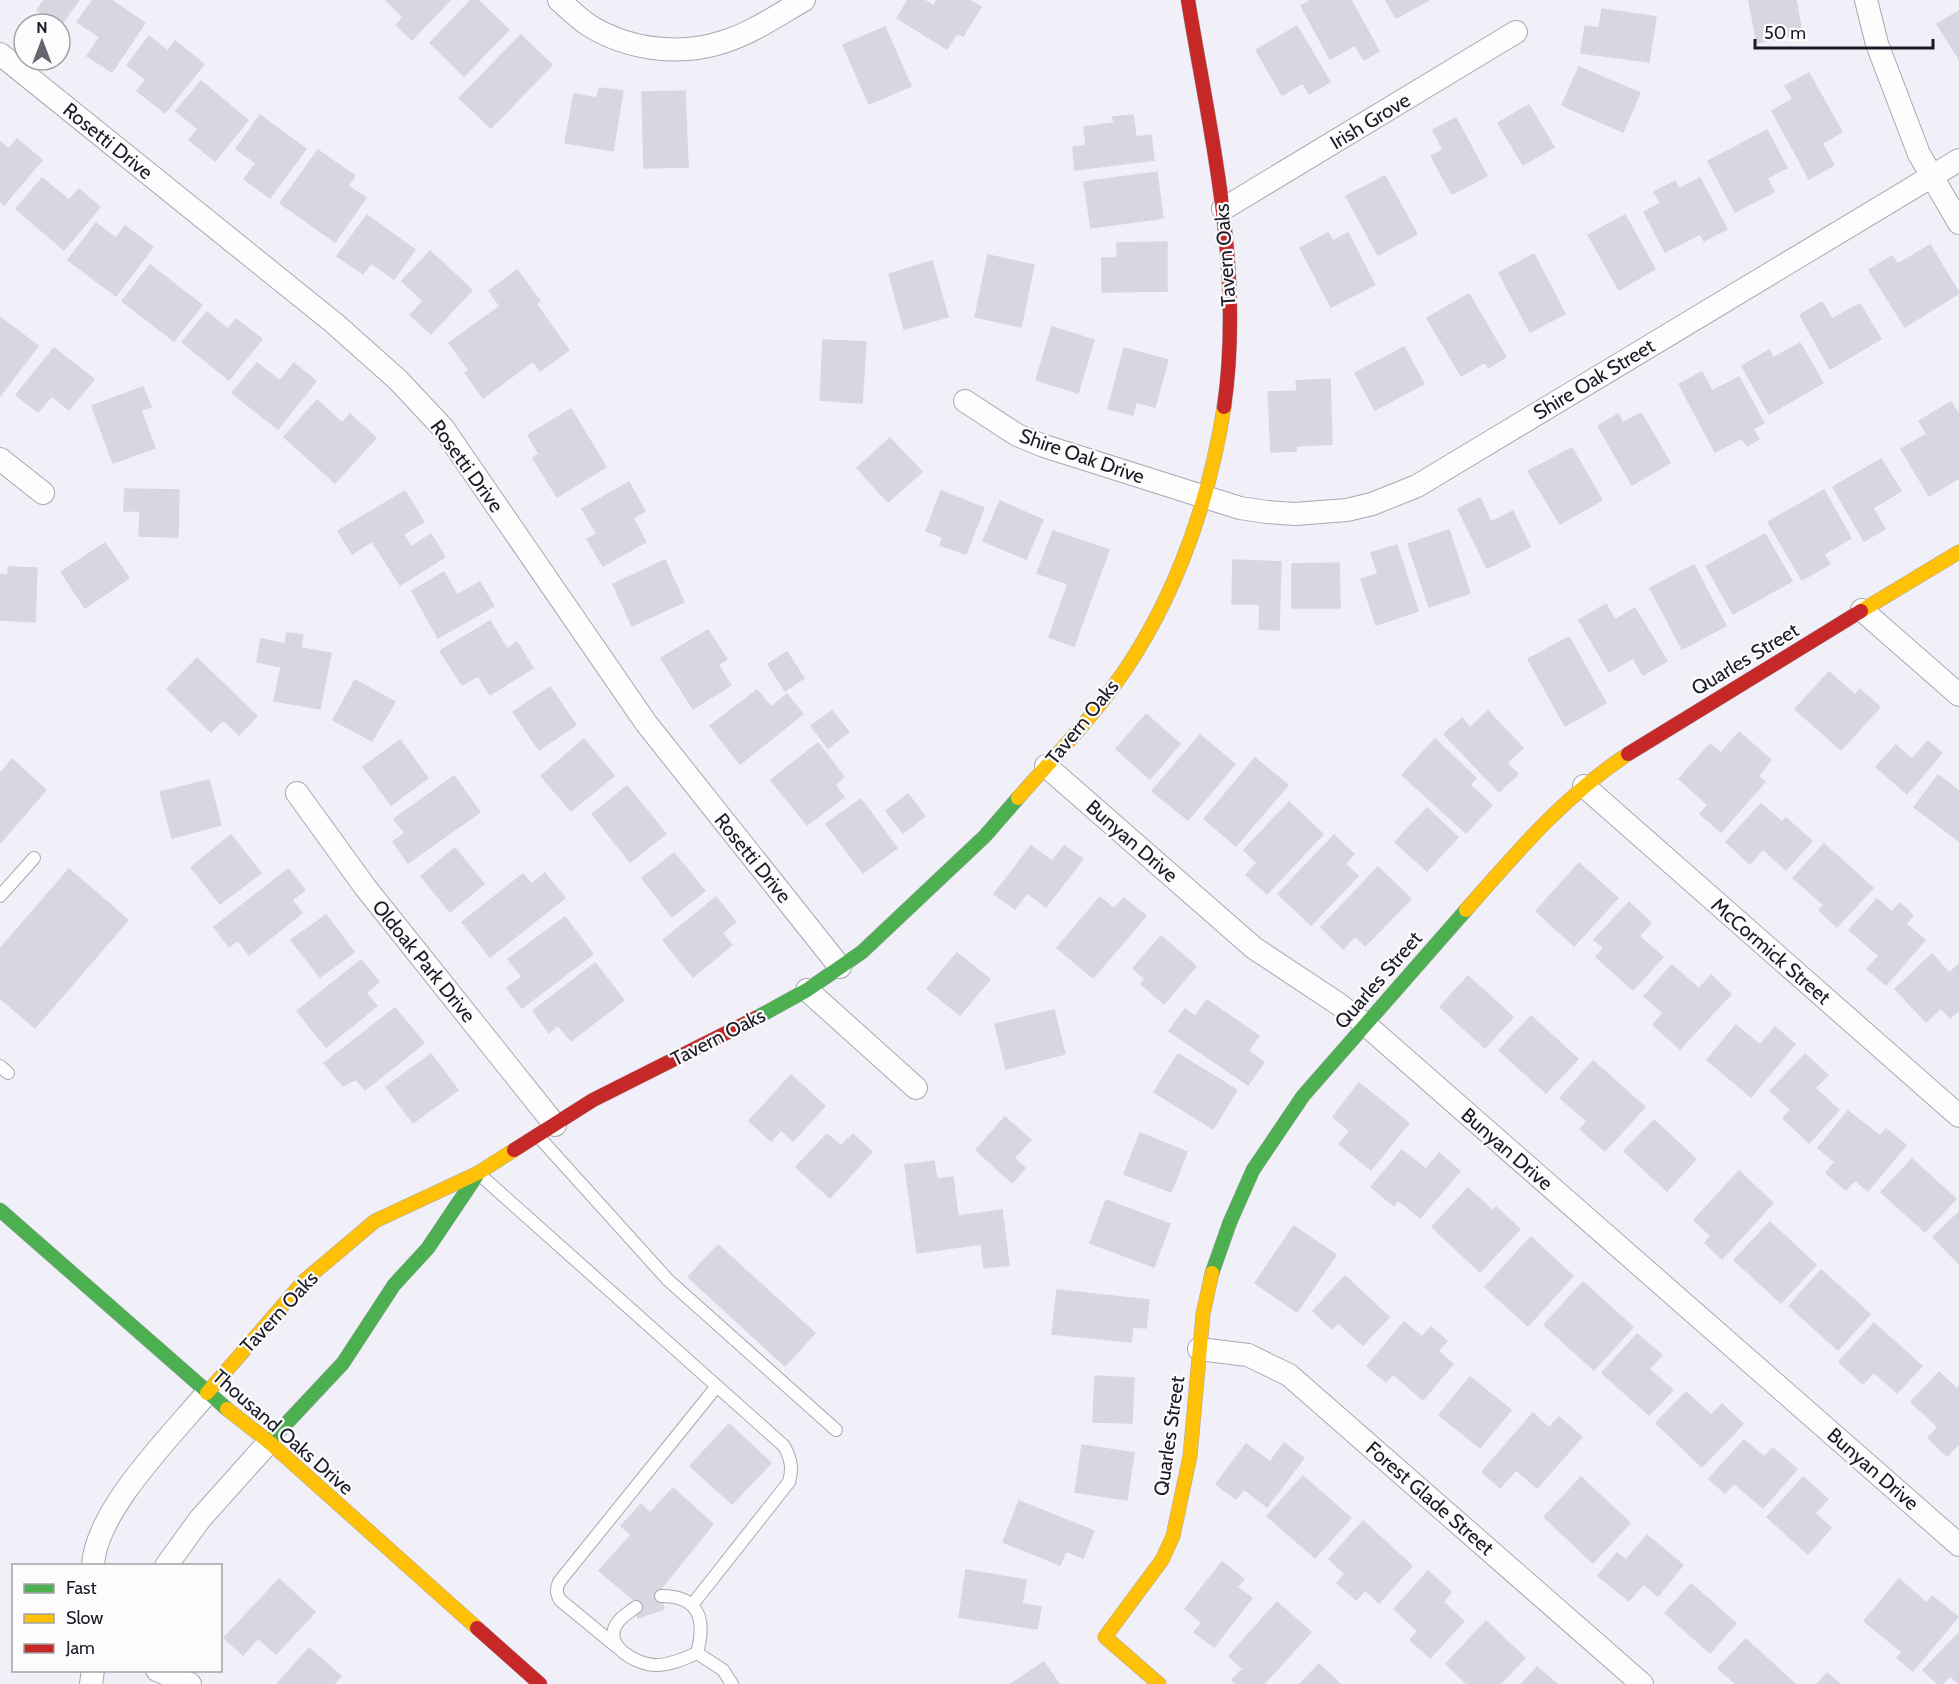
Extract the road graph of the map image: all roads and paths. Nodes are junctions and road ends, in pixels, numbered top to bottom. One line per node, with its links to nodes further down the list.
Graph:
1 (559, 0): 2 (street)
2 (804, 0)
3 (1188, 0): 9 (street, Tavern Oaks)
4 (1866, 0): 8 (street)
5 (1516, 32): 9 (street, Irish Grove)
6 (0, 54): 23 (street, Rosetti Drive)
7 (1959, 160): 8 (street, Shire Oak Street)
8 (1932, 176): 10 (street); 14 (street, Shire Oak Street)
9 (1224, 209): 14 (street, Tavern Oaks)
10 (1959, 223)
11 (965, 401): 14 (street, Shire Oak Drive)
12 (0, 459): 13 (street)
13 (43, 493)
14 (1205, 497): 18 (street, Tavern Oaks)
15 (1959, 552): 16 (street, Quarles Street)
16 (1862, 610): 17 (street); 19 (street, Quarles Street)
17 (1959, 695)
18 (1046, 766): 23 (street, Tavern Oaks); 25 (street, Bunyan Drive)
19 (1584, 786): 25 (street, Quarles Street); 27 (street, McCormick Street)
20 (297, 794): 28 (street, Oldoak Park Drive)
21 (34, 858): 22 (lane)
22 (0, 896)
23 (840, 967): 24 (street, Tavern Oaks)
24 (807, 990): 26 (street); 28 (street, Tavern Oaks)
25 (1365, 1024): 31 (street, Quarles Street); 36 (street, Bunyan Drive)
26 (916, 1088)
27 (1959, 1116)
28 (547, 1131): 29 (street, Tavern Oaks); 34 (lane)
29 (478, 1173): 32 (lane); 33 (street, Tavern Oaks); 35 (street, Tavern Oaks)
30 (0, 1210): 33 (street, Thousand Oaks Drive)
31 (1199, 1349): 48 (street, Quarles Street); 49 (street, Forest Glade Street)
32 (717, 1386): 40 (lane); 42 (lane)
33 (207, 1393): 35 (street, Thousand Oaks Drive); 37 (street, Tavern Oaks)
34 (836, 1430)
35 (269, 1442): 38 (street, Tavern Oaks); 46 (street, Thousand Oaks Drive)
36 (1959, 1545)
37 (93, 1564)
38 (167, 1564)
39 (661, 1596): 40 (lane)
40 (692, 1605): 43 (lane)
41 (636, 1607): 42 (lane)
42 (616, 1646): 43 (lane)
43 (697, 1653): 47 (lane)
44 (160, 1672): 45 (street)
45 (190, 1684)
46 (540, 1684)
47 (732, 1684)
48 (1159, 1684)
49 (1642, 1684)

